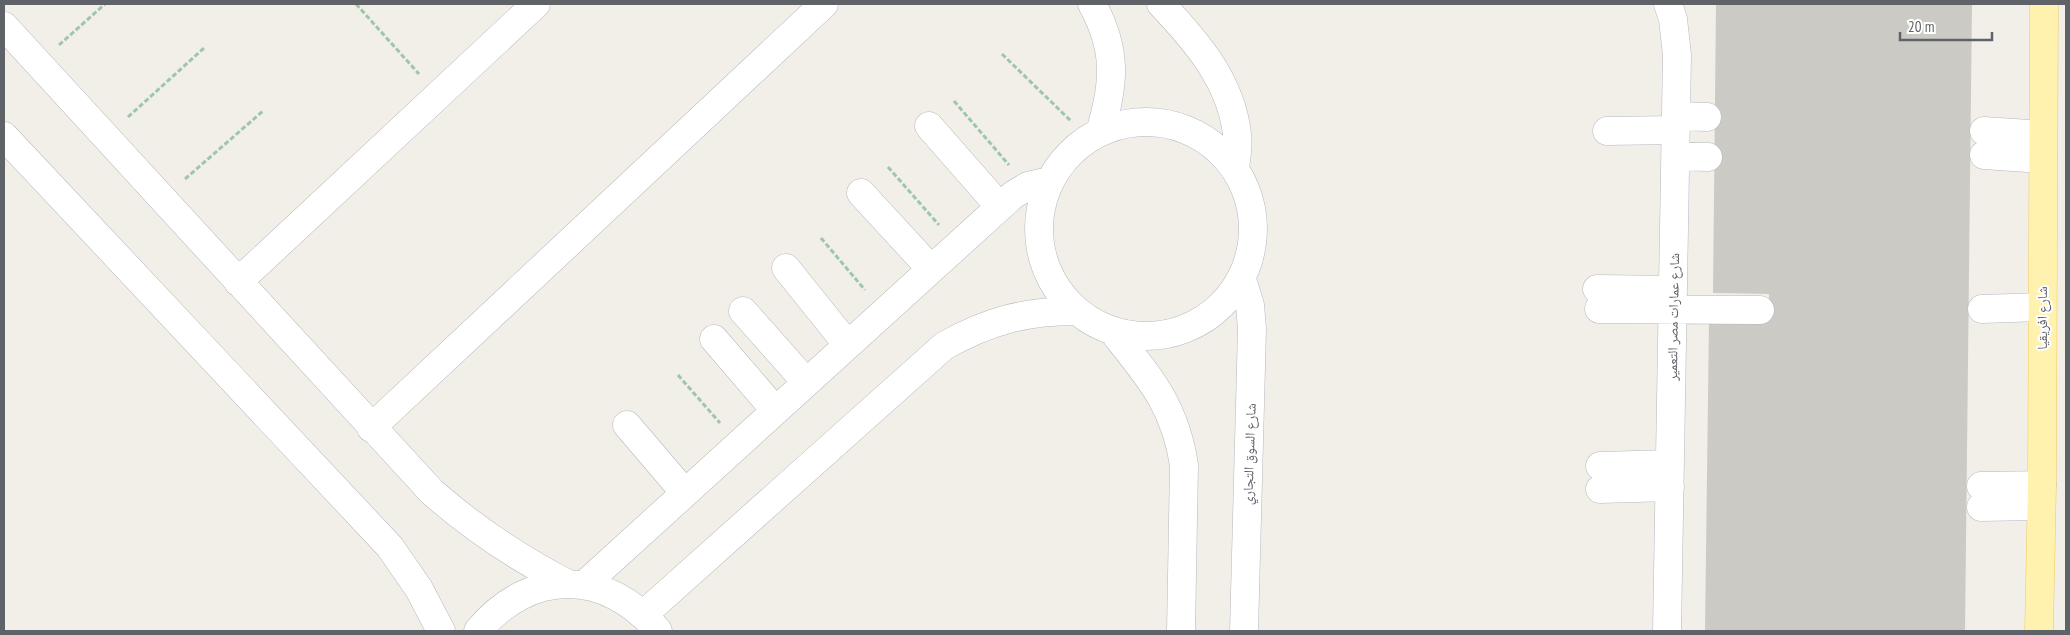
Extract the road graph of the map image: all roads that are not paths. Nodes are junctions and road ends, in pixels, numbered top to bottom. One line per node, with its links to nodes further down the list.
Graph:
1 (536, 4): 25 (street)
2 (824, 4): 39 (street)
3 (1092, 4): 12 (street)
4 (1161, 4): 18 (street)
5 (1668, 4): 9 (street, شارع عمارات مصر التعمير)
6 (2044, 4): 15 (main road, شارع افريقيا)
7 (4, 26): 25 (street)
8 (1707, 117): 9 (street)
9 (1676, 123): 11 (street); 16 (street, شارع عمارات مصر التعمير)
10 (929, 126): 21 (street)
11 (1607, 131)
12 (1094, 135): 18 (street); 19 (street)
13 (4, 136): 47 (street)
14 (1984, 143): 15 (street)
15 (2043, 147): 31 (main road, شارع افريقيا)
16 (1676, 156): 17 (street); 27 (street, شارع عمارات مصر التعمير)
17 (1708, 157)
18 (1235, 169): 24 (street)
19 (1039, 184): 21 (street); 30 (street)
20 (861, 193): 23 (street)
21 (1000, 207): 23 (street)
22 (786, 268): 35 (street)
23 (931, 269): 35 (street)
24 (1242, 279): 33 (street); 50 (street, شارع السوق التجاري)
25 (238, 282): 39 (street)
26 (1598, 299): 27 (street)
27 (1673, 300): 28 (street); 40 (street, شارع عمارات مصر التعمير)
28 (1760, 310)
29 (743, 311): 36 (street)
30 (1076, 311): 33 (street); 46 (street)
31 (2042, 317): 32 (street); 43 (main road, شارع افريقيا)
32 (1982, 318)
33 (1114, 332): 49 (street)
34 (714, 339): 37 (street)
35 (848, 344): 36 (street)
36 (806, 382): 37 (street)
37 (775, 410): 42 (street)
38 (626, 425): 42 (street)
39 (371, 428): 45 (street)
40 (1670, 476): 41 (street); 51 (street, شارع عمارات مصر التعمير)
41 (1600, 477)
42 (685, 493): 45 (street)
43 (2042, 496): 44 (street); 52 (main road, شارع افريقيا)
44 (1981, 497)
45 (576, 584): 46 (street); 48 (street)
46 (651, 623)
47 (441, 631)
48 (478, 631)
49 (1181, 631)
50 (1244, 631)
51 (1667, 631)
52 (2039, 631)

